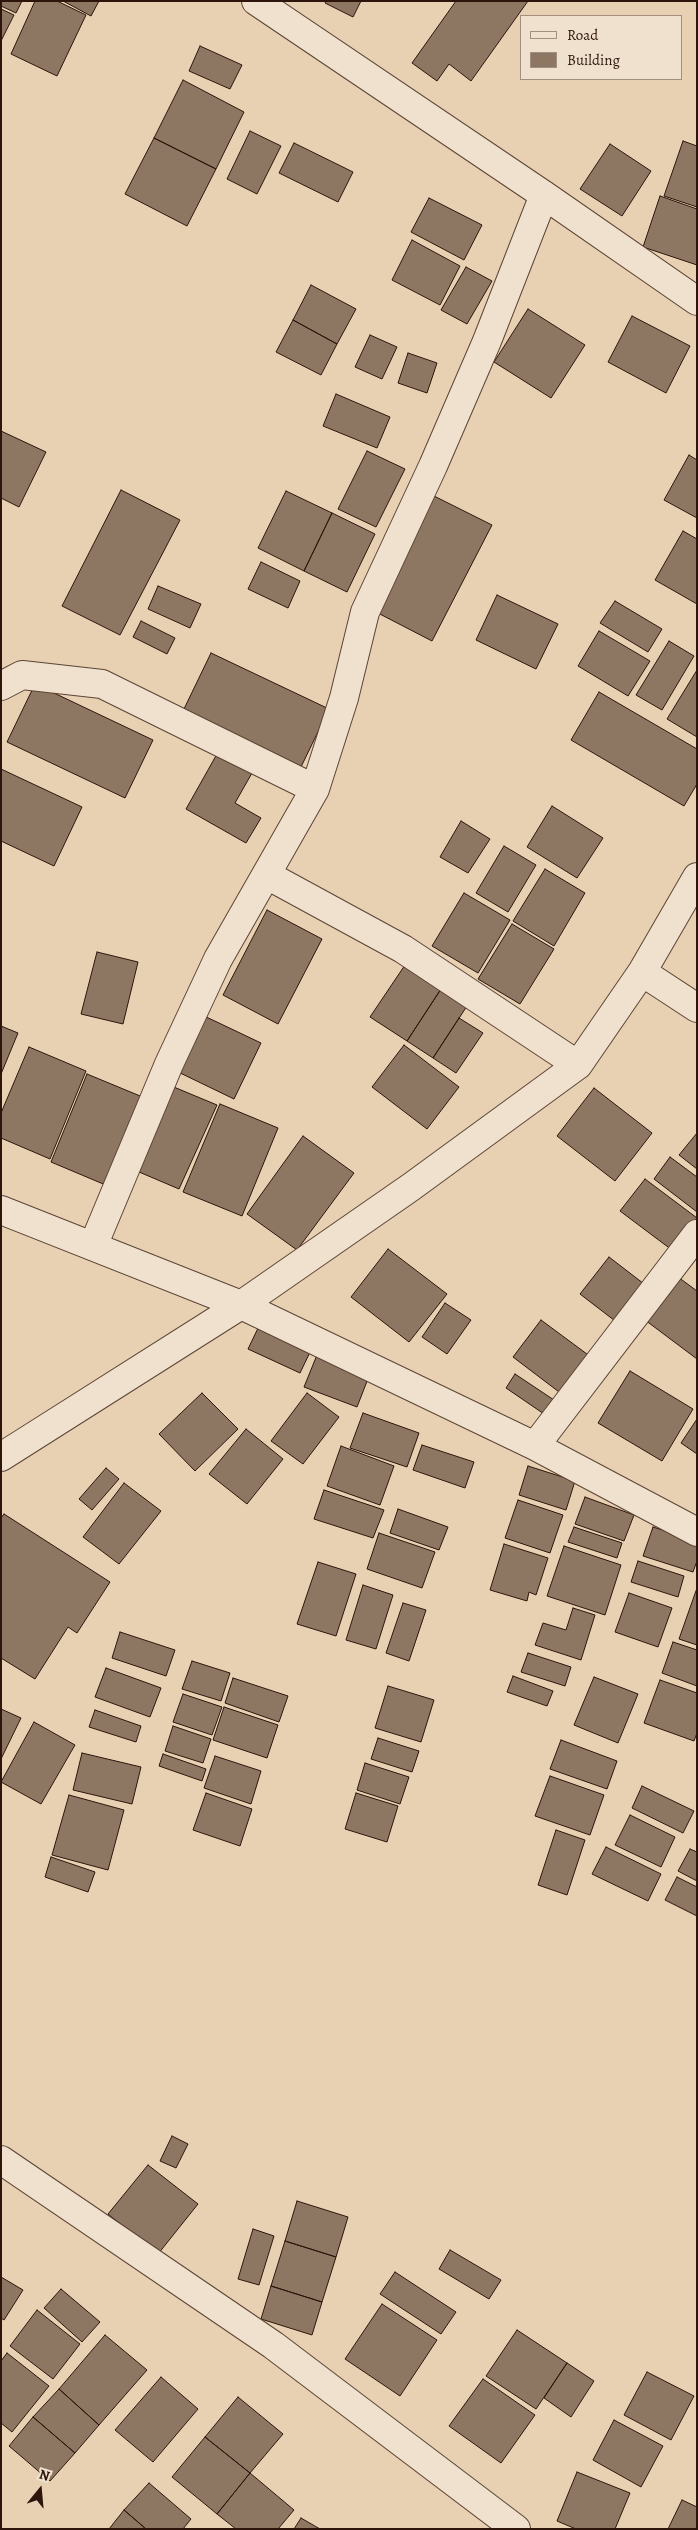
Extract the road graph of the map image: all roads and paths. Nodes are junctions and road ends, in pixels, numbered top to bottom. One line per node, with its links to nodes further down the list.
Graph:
1 (256, 1): 2 (street)
2 (544, 195): 3 (street); 5 (street)
3 (697, 301)
4 (1, 686): 5 (street)
5 (315, 789): 6 (street)
6 (267, 875): 10 (street); 13 (street)
7 (697, 877): 8 (street)
8 (642, 972): 9 (street); 10 (street)
9 (697, 1008)
10 (578, 1065): 14 (street)
11 (1, 1210): 13 (street)
12 (697, 1234): 15 (street)
13 (93, 1246): 14 (street)
14 (241, 1304): 15 (street); 16 (street)
15 (535, 1446): 17 (street)
16 (1, 1457)
17 (697, 1532)
18 (1, 2160): 19 (street)
19 (516, 2529)

